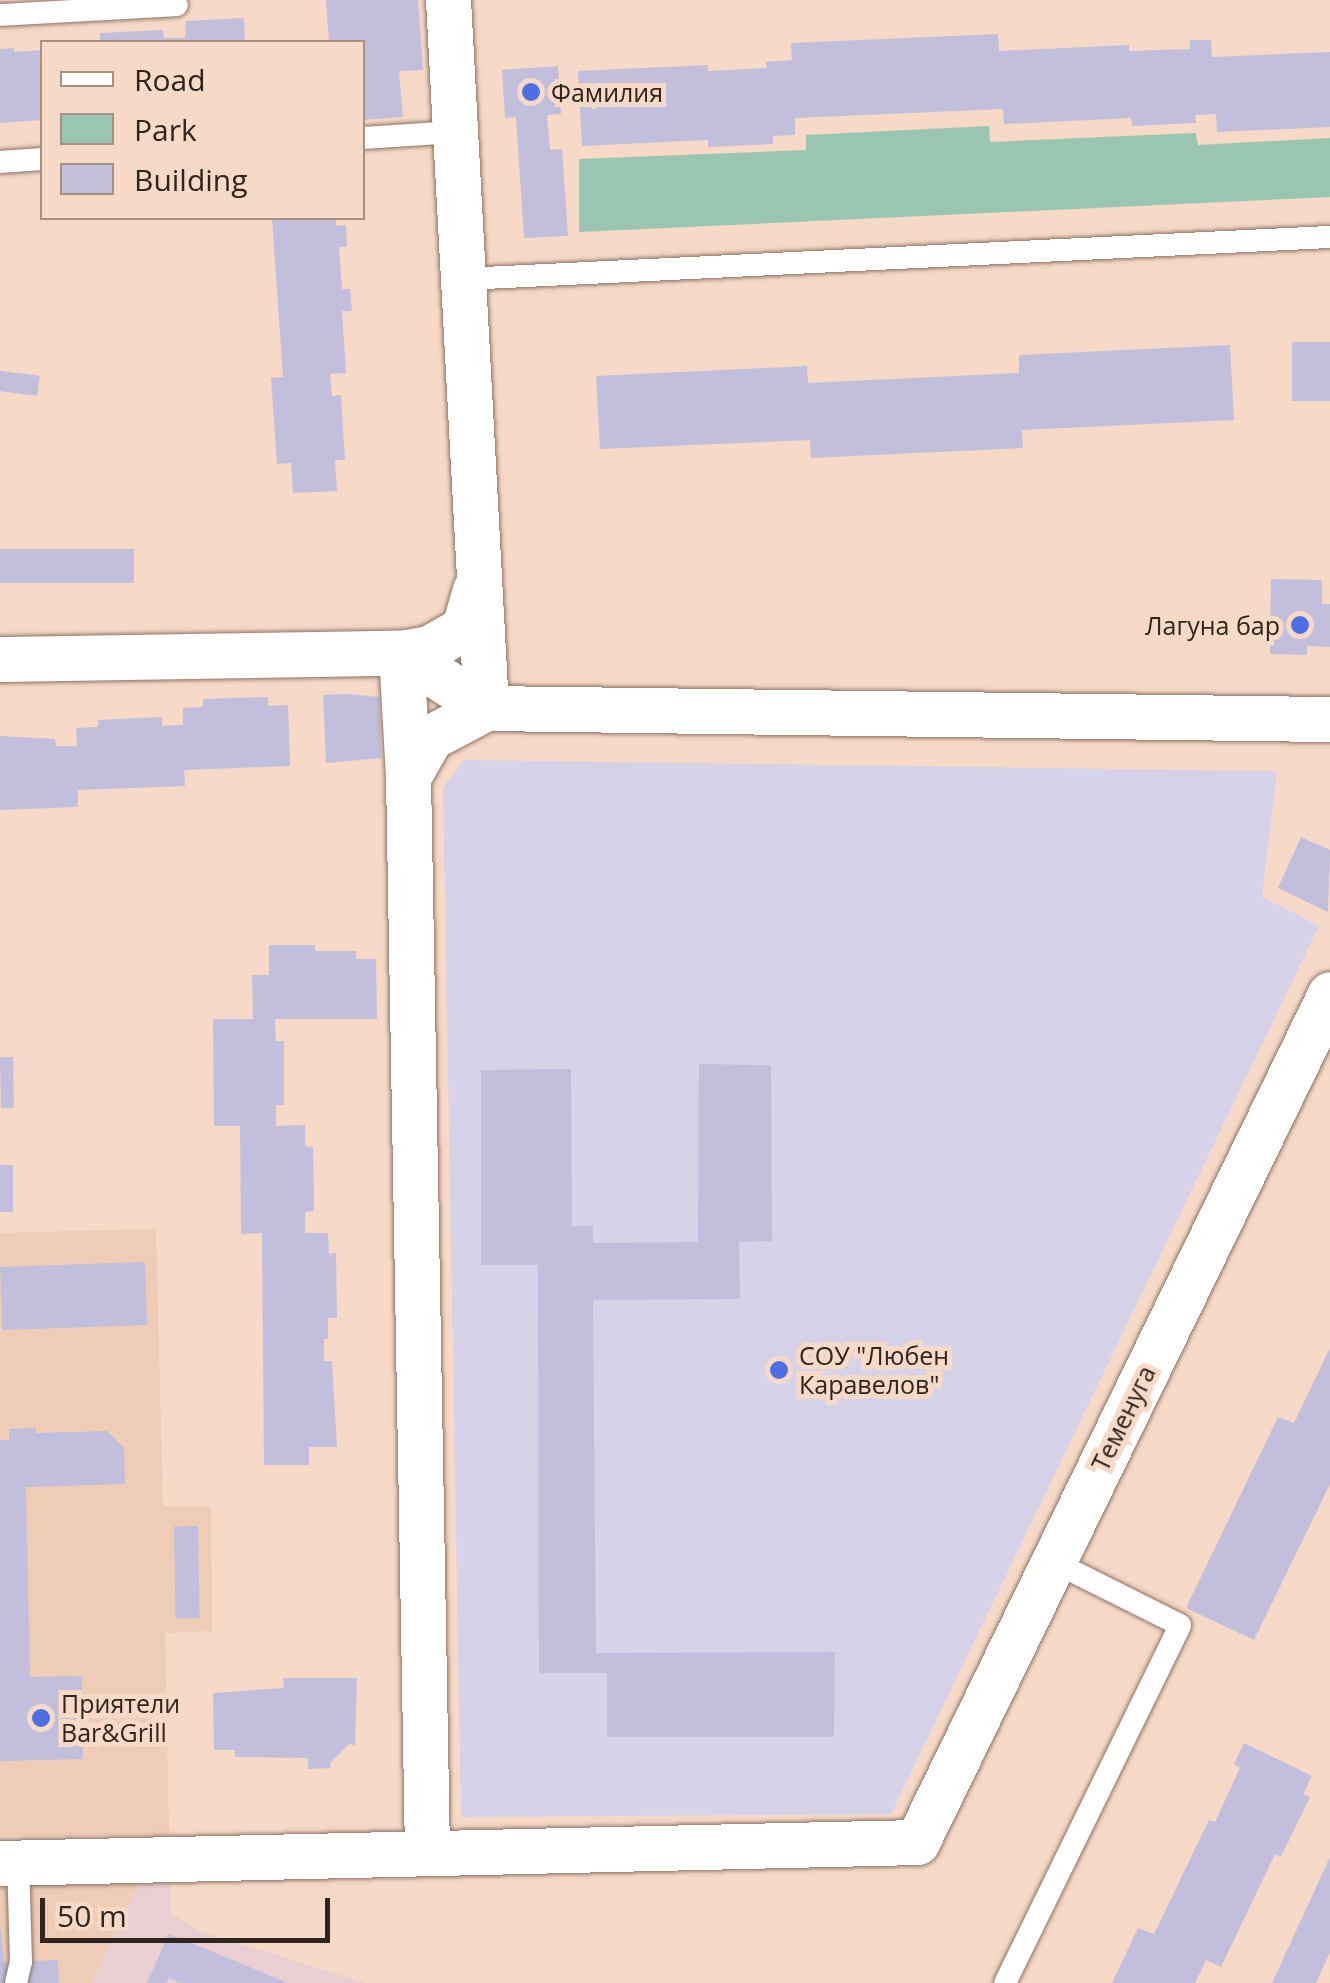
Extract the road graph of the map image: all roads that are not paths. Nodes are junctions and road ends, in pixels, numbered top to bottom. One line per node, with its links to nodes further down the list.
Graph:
1 (448, 0): 4 (street)
2 (178, 5): 3 (lane)
3 (0, 15)
4 (456, 132): 5 (lane); 9 (street)
5 (365, 138)
6 (40, 159): 7 (lane)
7 (0, 162)
8 (1330, 237): 9 (lane)
9 (464, 280): 10 (street)
10 (478, 578): 11 (street); 13 (street)
11 (401, 653): 12 (street); 13 (street); 15 (street)
12 (0, 659)
13 (486, 708): 14 (street); 15 (street)
14 (1330, 719)
15 (408, 777): 18 (street)
16 (1330, 994): 17 (street, Теменуга)
17 (1054, 1562): 18 (street, Теменуга); 21 (lane)
18 (428, 1853): 19 (street)
19 (9, 1863): 20 (lane)
20 (16, 1983)
21 (1004, 1983)

